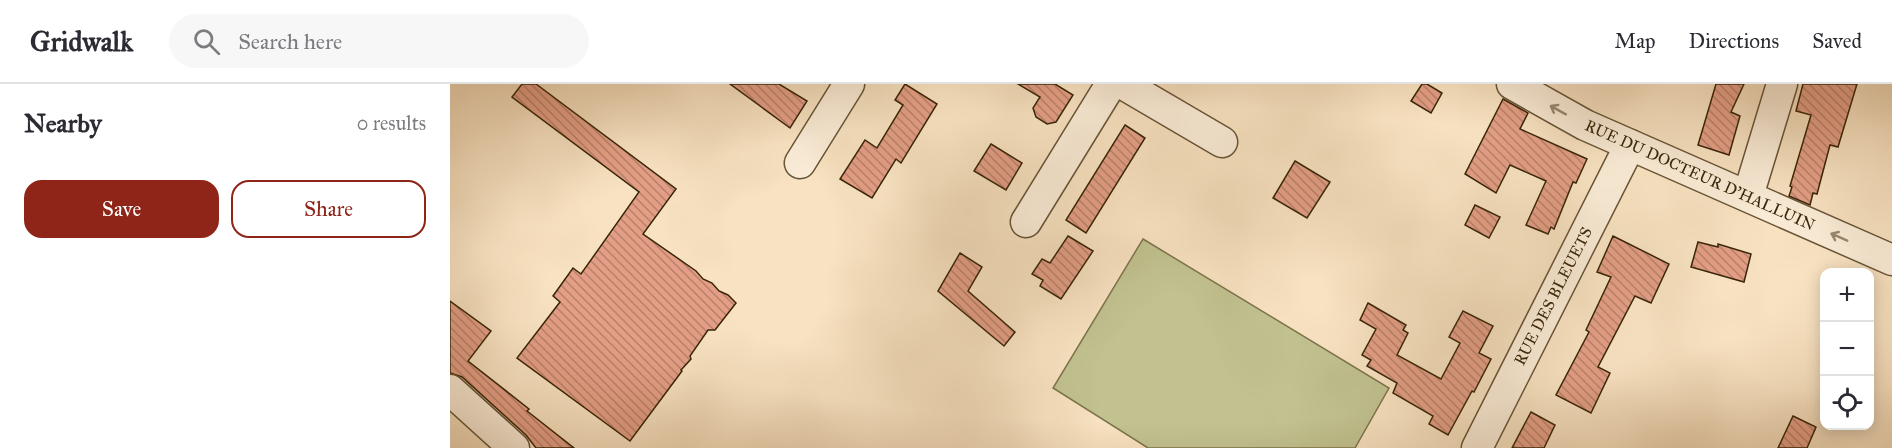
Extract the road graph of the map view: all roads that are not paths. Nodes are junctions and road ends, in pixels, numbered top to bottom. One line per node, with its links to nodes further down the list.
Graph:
1 (849, 84): 8 (street)
2 (1110, 84): 10 (street)
3 (1123, 84): 6 (street)
4 (1512, 84): 7 (street, RUE DU DOCTEUR D'HALLUIN, one-way to 4)
5 (1782, 84): 9 (street)
6 (1221, 142)
7 (1629, 145): 9 (street, RUE DU DOCTEUR D'HALLUIN); 14 (street, RUE DES BLEUETS)
8 (800, 163)
9 (1748, 196): 11 (street, RUE DU DOCTEUR D'HALLUIN, one-way to 9)
10 (1026, 222)
11 (1892, 260)
12 (450, 390): 13 (street)
13 (514, 448)
14 (1477, 448)

